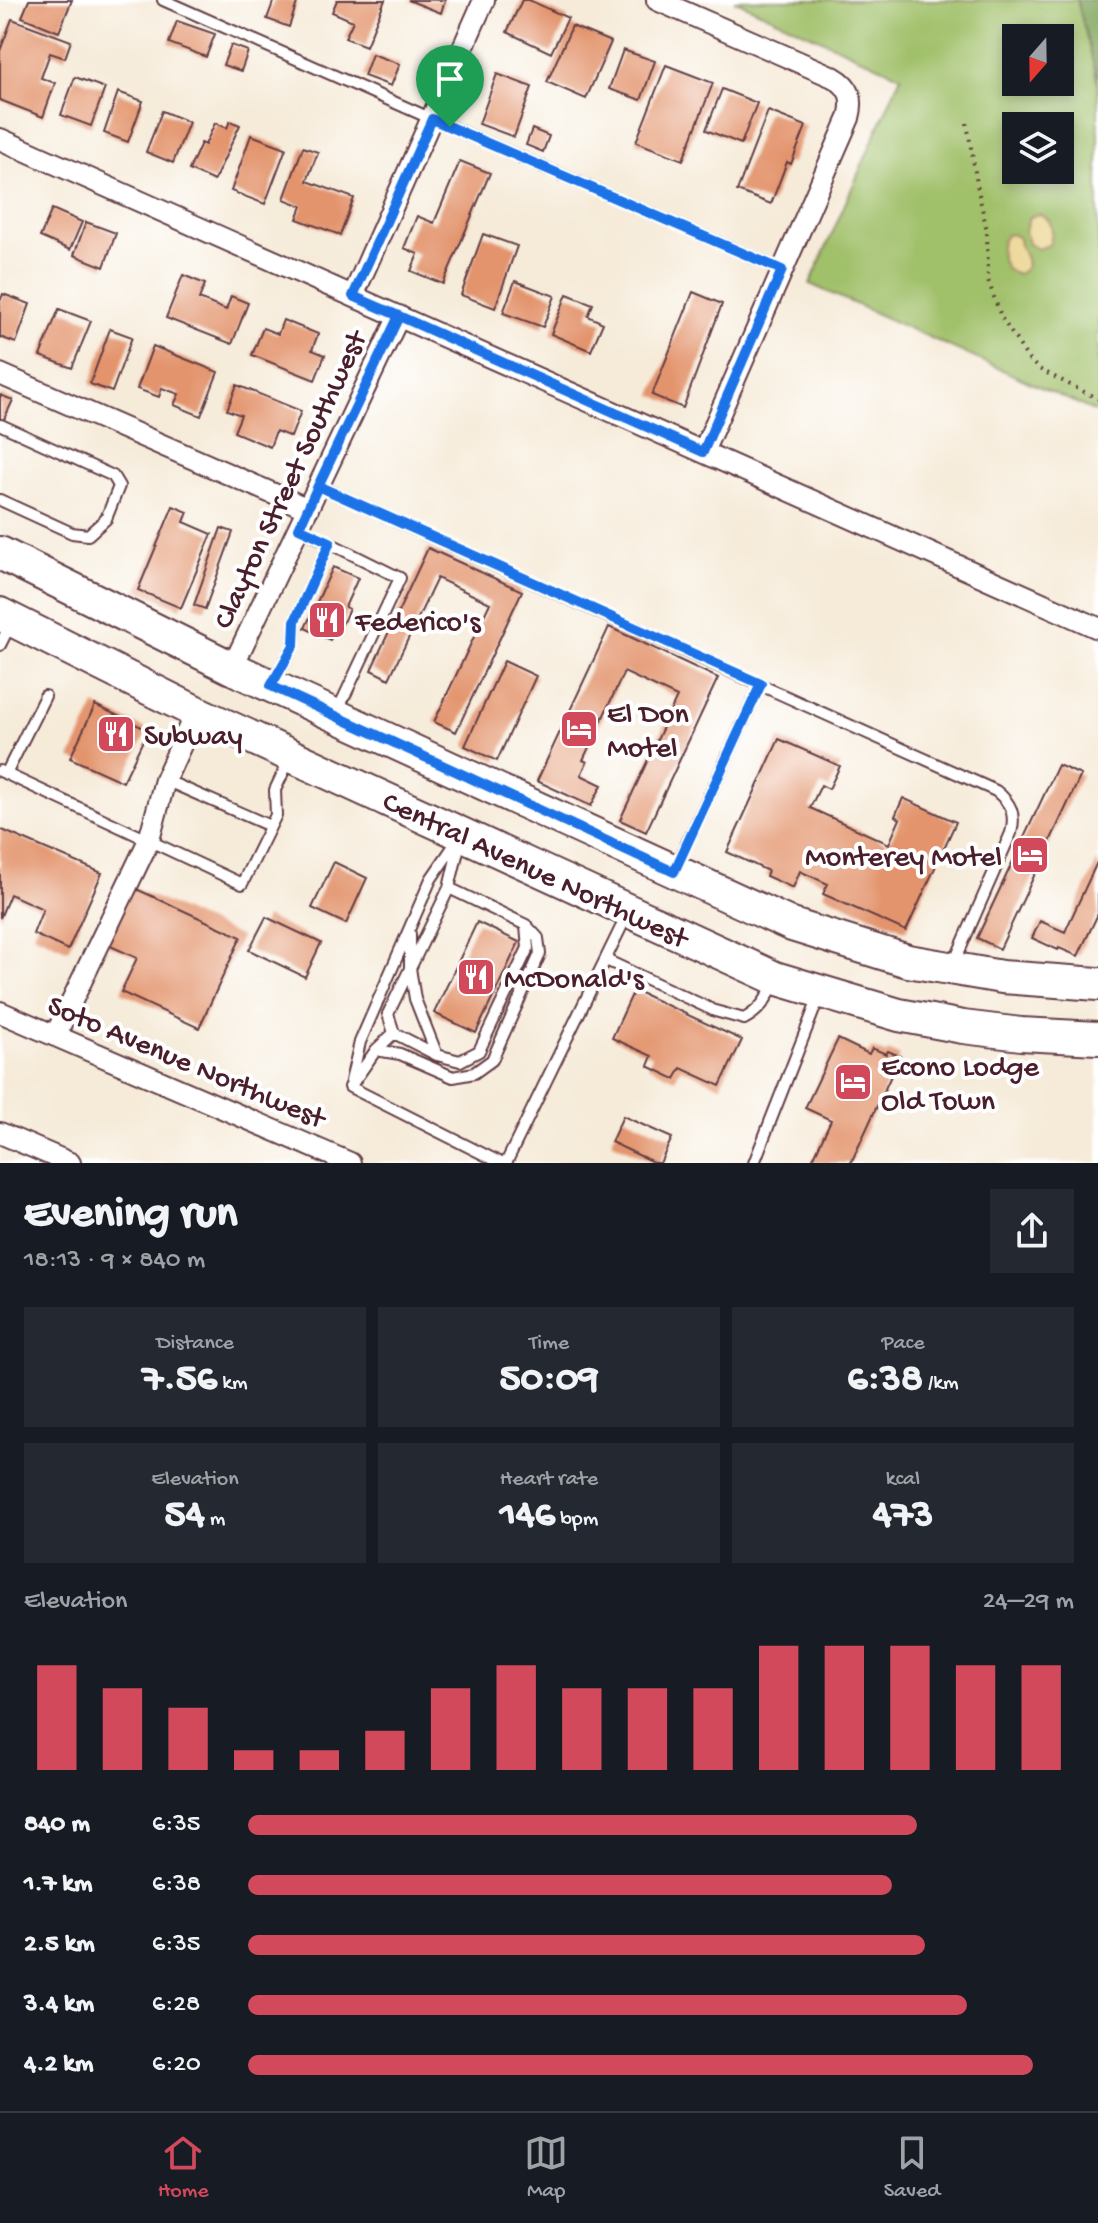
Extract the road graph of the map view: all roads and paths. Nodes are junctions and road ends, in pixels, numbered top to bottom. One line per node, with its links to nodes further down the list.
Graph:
1 (163, 0): 4 (lane)
2 (484, 0): 4 (street, Clayton Street Southwest)
3 (657, 0): 7 (street)
4 (432, 119): 7 (lane); 8 (street, Clayton Street Southwest)
5 (967, 123): 11 (path)
6 (0, 139): 8 (street)
7 (782, 270): 13 (street)
8 (353, 296): 9 (street)
9 (399, 316): 13 (street); 14 (street, Clayton Street Southwest)
10 (0, 374): 16 (street)
11 (1098, 399)
12 (1, 425): 15 (lane)
13 (703, 452): 21 (street)
14 (318, 486): 16 (street, Clayton Street Southwest); 23 (lane)
15 (0, 500)
16 (308, 509): 17 (street, Clayton Street Southwest)
17 (299, 528): 18 (lane); 22 (street, Clayton Street Southwest)
18 (330, 542): 24 (lane); 27 (lane)
19 (0, 553): 22 (main road)
20 (4, 626): 26 (main road, Central Avenue Northwest)
21 (1098, 628)
22 (232, 668): 24 (main road)
23 (761, 684): 34 (lane); 41 (lane)
24 (271, 686): 27 (main road)
25 (45, 696): 29 (lane)
26 (196, 712): 28 (main road, Central Avenue Northwest); 30 (street)
27 (336, 716): 34 (main road)
28 (291, 756): 31 (lane); 32 (main road, Central Avenue Northwest)
29 (3, 772): 33 (lane)
30 (165, 780): 31 (lane); 33 (street)
31 (270, 826): 33 (lane)
32 (462, 835): 35 (lane); 36 (main road, Central Avenue Northwest); 38 (lane)
33 (149, 840): 47 (street)
34 (674, 872): 41 (main road)
35 (449, 888): 37 (lane); 40 (lane)
36 (628, 911): 39 (lane); 42 (main road, Central Avenue Northwest)
37 (526, 925): 49 (lane); 50 (lane)
38 (410, 928): 40 (lane); 51 (lane)
39 (606, 960): 42 (lane); 55 (lane)
40 (410, 968): 46 (lane); 50 (lane)
41 (951, 969): 43 (main road)
42 (775, 978): 44 (main road, Central Avenue Northwest)
43 (1098, 984)
44 (821, 992): 48 (main road, Central Avenue Northwest); 56 (lane)
45 (0, 1012): 47 (street, Soto Avenue Northwest)
46 (394, 1033): 49 (lane); 50 (lane)
47 (55, 1036): 54 (street, Soto Avenue Northwest)
48 (1098, 1038)
49 (376, 1050): 51 (lane)
50 (437, 1055)
51 (350, 1087): 55 (lane)
52 (0, 1133): 53 (street)
53 (70, 1163)
54 (350, 1163)
55 (504, 1163)
56 (754, 1163)

